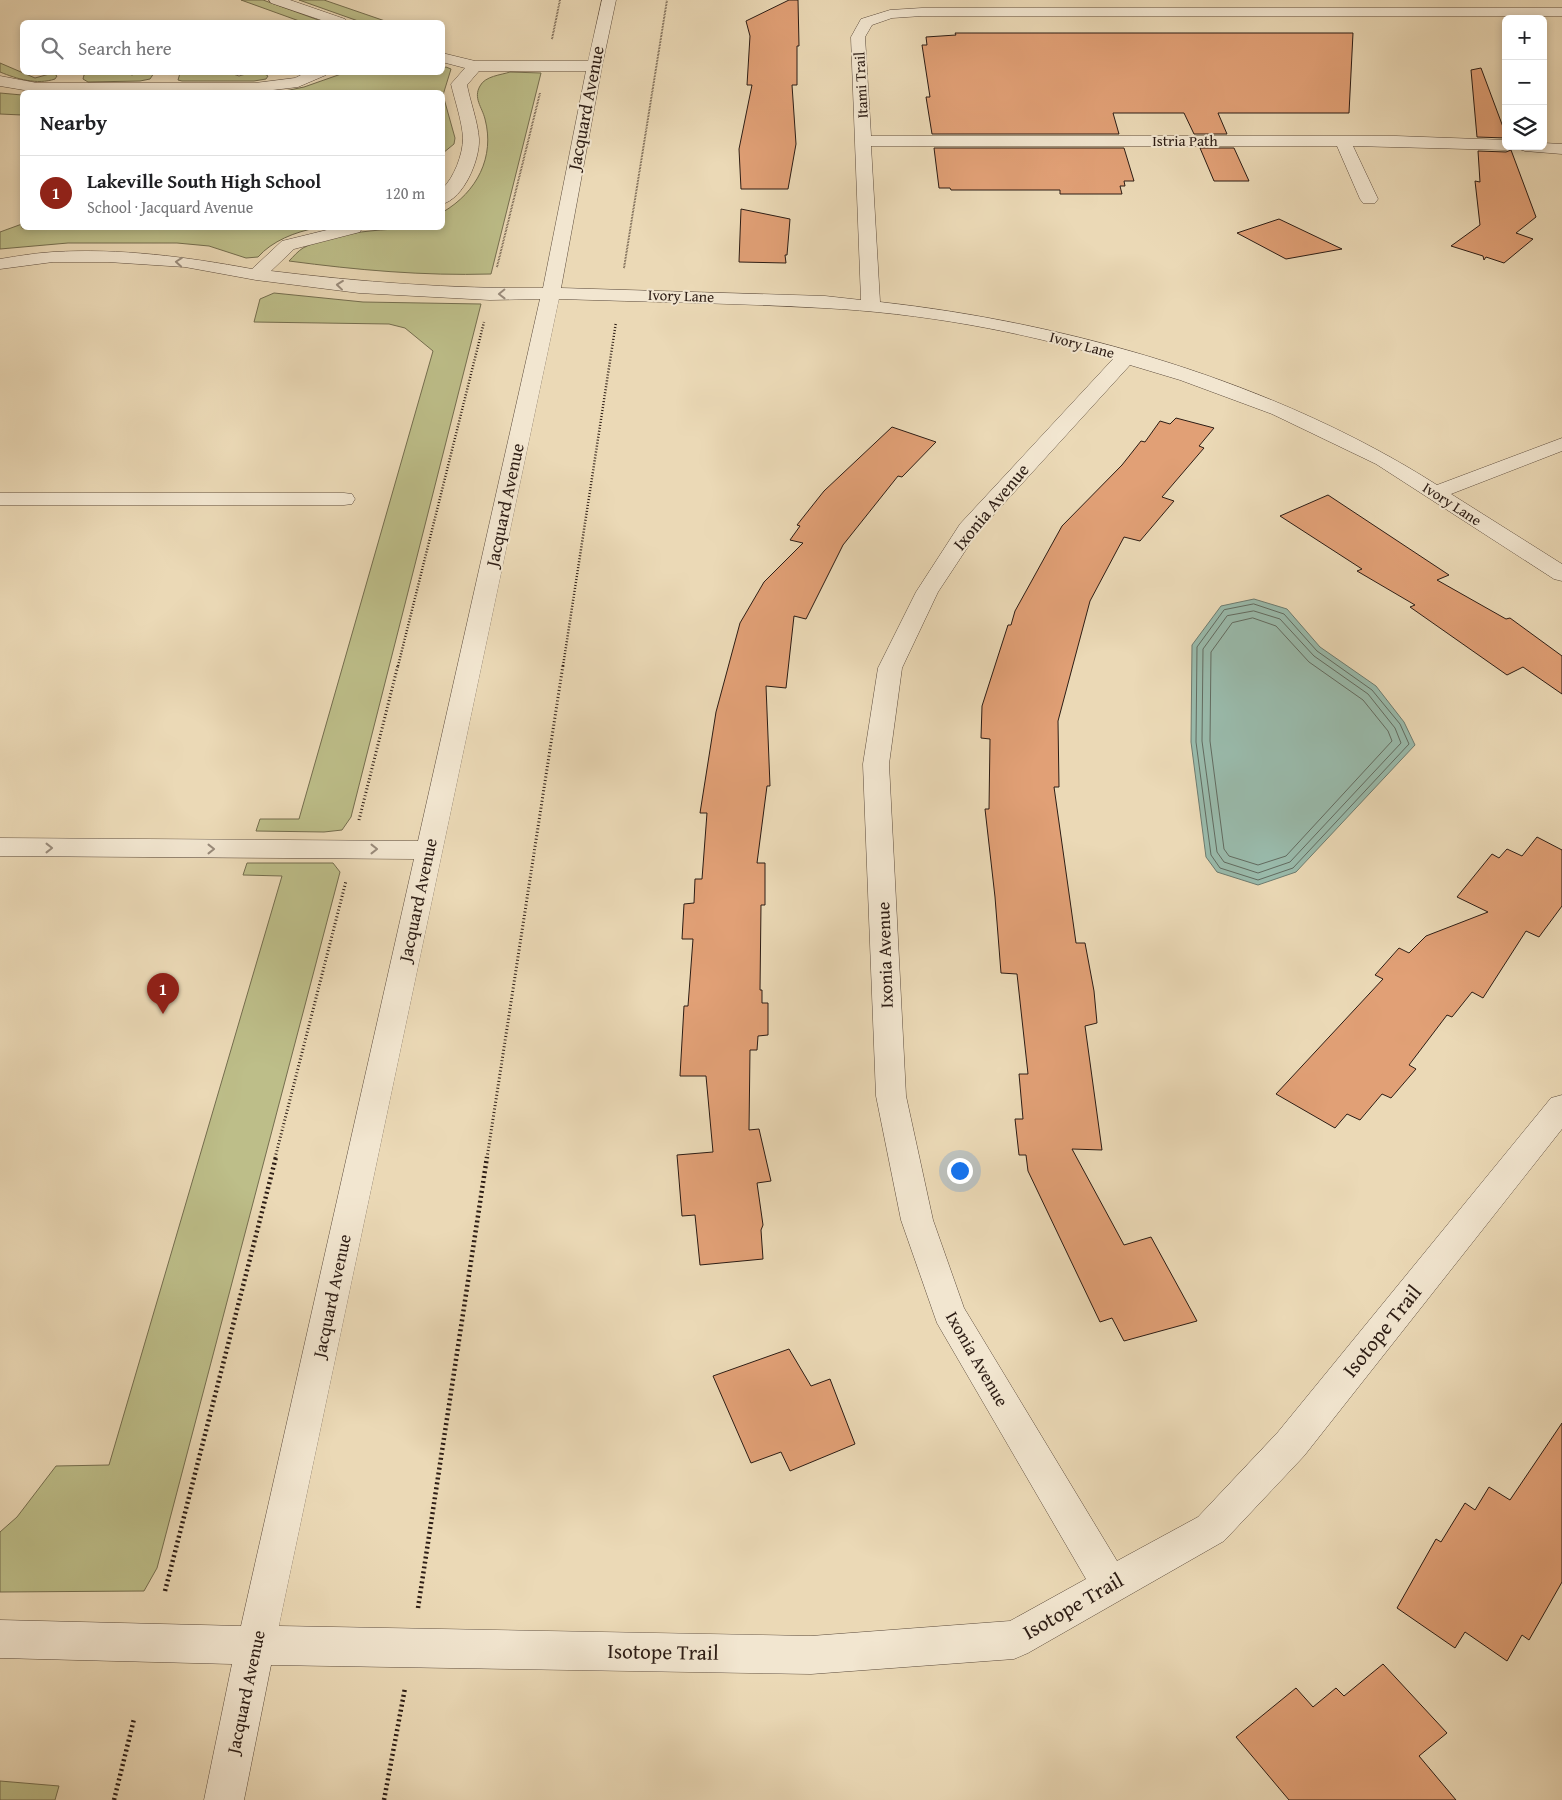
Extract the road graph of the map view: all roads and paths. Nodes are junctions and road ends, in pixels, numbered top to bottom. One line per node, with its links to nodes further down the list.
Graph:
1 (276, 0): 6 (street)
2 (560, 0): 9 (path)
3 (609, 0): 10 (street, Jacquard Avenue)
4 (667, 0): 25 (path)
5 (1562, 12): 13 (street, Itami Trail)
6 (334, 20)
7 (445, 58): 8 (street)
8 (475, 66): 9 (street); 18 (street)
9 (547, 66): 10 (street); 22 (path)
10 (594, 66): 24 (street, Jacquard Avenue)
11 (314, 75): 12 (street)
12 (0, 82)
13 (864, 141): 14 (street, Istria Path); 26 (street, Itami Trail)
14 (1343, 141): 15 (street, Istria Path); 19 (street)
15 (1502, 145)
16 (1547, 148): 17 (street)
17 (1562, 149)
18 (445, 196)
19 (1369, 199)
20 (346, 230): 23 (street)
21 (0, 264): 23 (street, Ivory Lane, one-way to 21)
22 (496, 271)
23 (256, 275): 24 (street, Ivory Lane, one-way to 23)
24 (551, 293): 25 (street, Ivory Lane); 36 (street, Jacquard Avenue)
25 (620, 295): 26 (street, Ivory Lane); 43 (path)
26 (871, 307): 28 (street, Ivory Lane)
27 (486, 314): 34 (path)
28 (1126, 357): 30 (street, Ivory Lane); 39 (street, Ixonia Avenue)
29 (1562, 444): 30 (street)
30 (1436, 493): 33 (street, Ivory Lane)
31 (0, 499): 32 (street)
32 (344, 499)
33 (1562, 574)
34 (358, 827)
35 (0, 847): 36 (street, one-way to 36)
36 (429, 850): 42 (street, Jacquard Avenue)
37 (348, 875): 40 (path)
38 (1562, 1107): 39 (street, Isotope Trail)
39 (1110, 1584): 43 (street, Isotope Trail)
40 (165, 1591)
41 (0, 1639): 42 (street, Isotope Trail)
42 (256, 1644): 43 (street, Isotope Trail); 46 (street, Jacquard Avenue)
43 (412, 1647): 47 (path)
44 (134, 1719): 45 (path)
45 (114, 1800)
46 (224, 1800)
47 (384, 1800)

